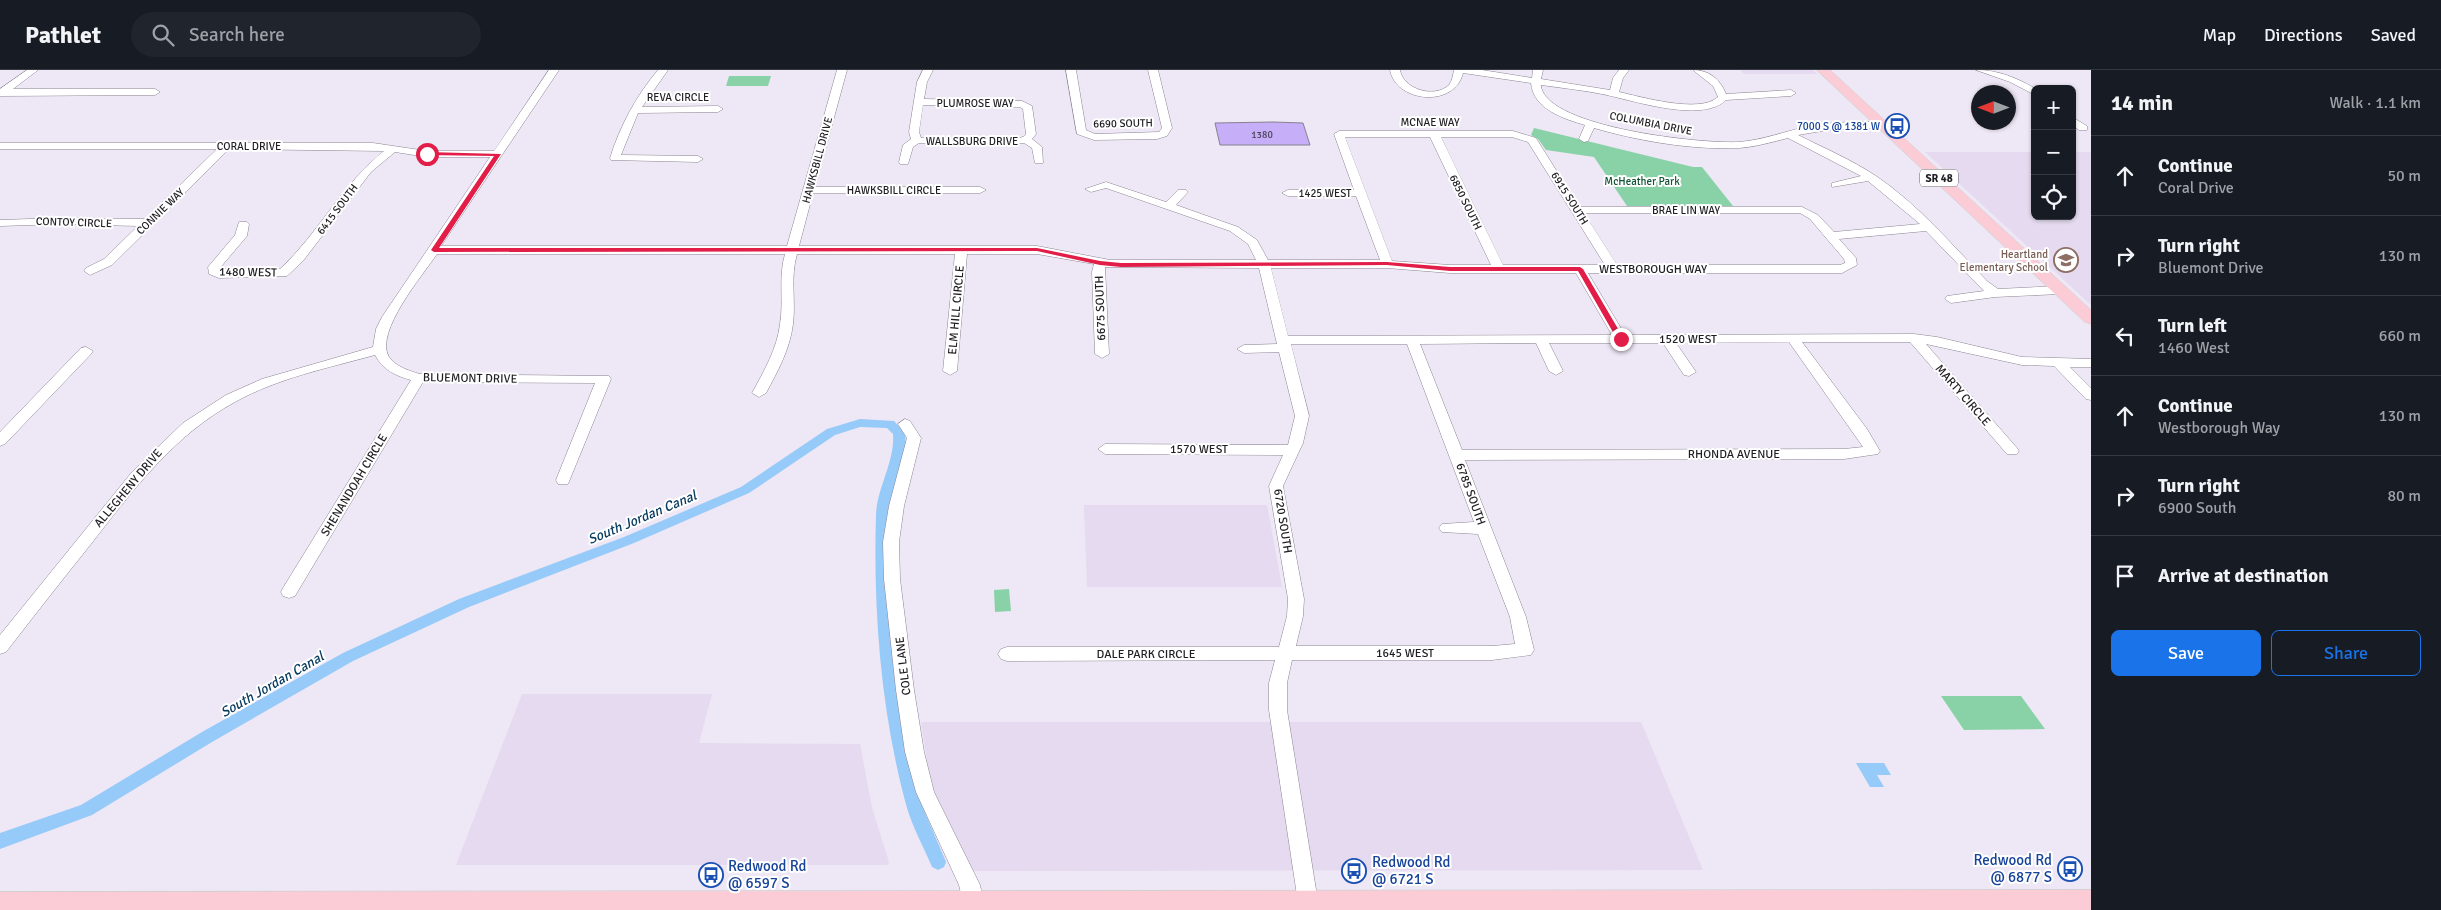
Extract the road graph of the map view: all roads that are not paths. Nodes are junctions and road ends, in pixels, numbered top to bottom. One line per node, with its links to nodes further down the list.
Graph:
1 (33, 70): 19 (street)
2 (554, 70): 39 (street)
3 (663, 70): 25 (street)
4 (842, 70): 46 (street, HAWKSBILL DRIVE)
5 (928, 70): 23 (street, WALLSBURG DRIVE)
6 (1071, 70): 7 (street, 6690 SOUTH)
7 (1152, 70)
8 (1395, 70): 9 (street)
9 (1459, 70)
10 (1463, 70): 16 (street)
11 (1538, 70): 16 (street)
12 (1624, 70): 20 (street)
13 (1698, 70): 22 (street)
14 (1823, 70): 28 (main road, SR 48)
15 (1981, 70): 17 (street)
16 (1536, 81): 20 (street); 26 (street, COLUMBIA DRIVE)
17 (2031, 90)
18 (155, 92): 19 (street)
19 (1, 93)
20 (1614, 93): 22 (street)
21 (1791, 93): 22 (street)
22 (1723, 97)
23 (919, 102): 33 (street, WALLSBURG DRIVE); 34 (street, PLUMROSE WAY)
24 (718, 109): 25 (street, REVA CIRCLE)
25 (637, 110): 40 (street)
26 (1591, 123): 31 (street, COLUMBIA DRIVE); 35 (street)
27 (2076, 123): 29 (street)
28 (1882, 125): 31 (street, COLUMBIA DRIVE); 70 (main road, SR 48)
29 (2083, 128)
30 (1434, 134): 32 (street, MCNAE WAY); 50 (street, MCNAE WAY); 66 (street, 6850 SOUTH)
31 (1790, 134): 43 (street)
32 (1521, 135): 52 (street, 6915 SOUTH)
33 (917, 140): 34 (street, WALLSBURG DRIVE); 42 (street, WALLSBURG DRIVE)
34 (1026, 140): 41 (street)
35 (1584, 140)
36 (0, 146): 37 (street, CORAL DRIVE)
37 (226, 146): 38 (street, CORAL DRIVE); 55 (street, CONNIE WAY)
38 (394, 148): 39 (street, CORAL DRIVE); 69 (street, 6415 SOUTH)
39 (498, 154): 59 (street)
40 (698, 159)
41 (1039, 161)
42 (904, 162)
43 (1870, 177): 44 (street); 57 (street)
44 (1836, 185)
45 (1090, 189): 51 (street, 6720 SOUTH)
46 (808, 190): 47 (street, HAWKSBILL CIRCLE); 60 (street, HAWKSBILL DRIVE)
47 (980, 190)
48 (1182, 192): 51 (street)
49 (1288, 193): 50 (street, 1425 WEST)
50 (1361, 193): 64 (street)
51 (1168, 206): 63 (street, 6720 SOUTH)
52 (1578, 210): 53 (street, BRAE LIN WAY); 65 (street, 6915 SOUTH)
53 (1795, 210): 58 (street, WESTBOROUGH WAY)
54 (0, 223): 55 (street, CONTOY CIRCLE)
55 (148, 223): 68 (street, CONNIE WAY)
56 (243, 224): 69 (street, 1480 WEST)
57 (1927, 227): 58 (street); 71 (street)
58 (1830, 236): 65 (street, WESTBOROUGH WAY)
59 (434, 250): 60 (street, WESTBOROUGH WAY); 82 (street)
60 (793, 250): 61 (street, WESTBOROUGH WAY); 91 (street, HAWKSBILL DRIVE)
61 (962, 250): 62 (street, WESTBOROUGH WAY); 87 (street, ELM HILL CIRCLE)
62 (1100, 263): 63 (street, WESTBOROUGH WAY); 84 (street, 6675 SOUTH)
63 (1264, 264): 64 (street, WESTBOROUGH WAY); 80 (street, 6720 SOUTH)
64 (1387, 264): 66 (street, WESTBOROUGH WAY)
65 (1614, 268): 67 (street, WESTBOROUGH WAY)
66 (1499, 269): 67 (street, WESTBOROUGH WAY)
67 (1580, 269): 78 (street)
68 (90, 271)
69 (282, 273)
70 (2060, 290): 71 (street); 73 (main road, SR 48)
71 (1995, 293): 72 (street)
72 (1951, 299)
73 (2089, 314)
74 (1792, 338): 75 (street, 1520 WEST); 79 (street, 1520 WEST); 98 (street, RHONDA AVENUE)
75 (1914, 338): 85 (street, 1520 WEST); 97 (street, MARTY CIRCLE)
76 (1412, 339): 77 (street, 1520 WEST); 80 (street, 1520 WEST); 98 (street, 6785 SOUTH)
77 (1540, 339): 78 (street, 1520 WEST); 88 (street)
78 (1621, 339): 79 (street, 1520 WEST)
79 (1667, 339): 89 (street)
80 (1284, 344): 81 (street, 1520 WEST); 96 (street, 6720 SOUTH)
81 (1244, 348)
82 (379, 350): 90 (street, BLUEMONT DRIVE); 103 (street, ALLEGHENY DRIVE)
83 (86, 351): 94 (street)
84 (1102, 354)
85 (2059, 363): 86 (street, 1520 WEST); 92 (street)
86 (2091, 363)
87 (950, 371)
88 (1556, 371)
89 (1689, 372)
90 (419, 378): 99 (street, BLUEMONT DRIVE); 102 (street, SHENANDOAH CIRCLE)
91 (759, 393)
92 (2091, 396)
93 (905, 424): 110 (street, COLE LANE)
94 (0, 441)
95 (1105, 449): 96 (street, 1570 WEST)
96 (1293, 450): 105 (street, 6720 SOUTH)
97 (2012, 451)
98 (1457, 455): 101 (street, 6785 SOUTH)
99 (563, 480)
100 (1447, 528): 101 (street)
101 (1483, 528): 104 (street, 6785 SOUTH)
102 (289, 592)
103 (0, 647)
104 (1525, 650): 105 (street, 1645 WEST)
105 (1285, 653): 106 (street, DALE PARK CIRCLE); 107 (street, 6720 SOUTH)
106 (1007, 654)
107 (1308, 902): 108 (main road); 110 (main road)
108 (2091, 902)
109 (0, 904): 110 (main road)
110 (975, 906)

